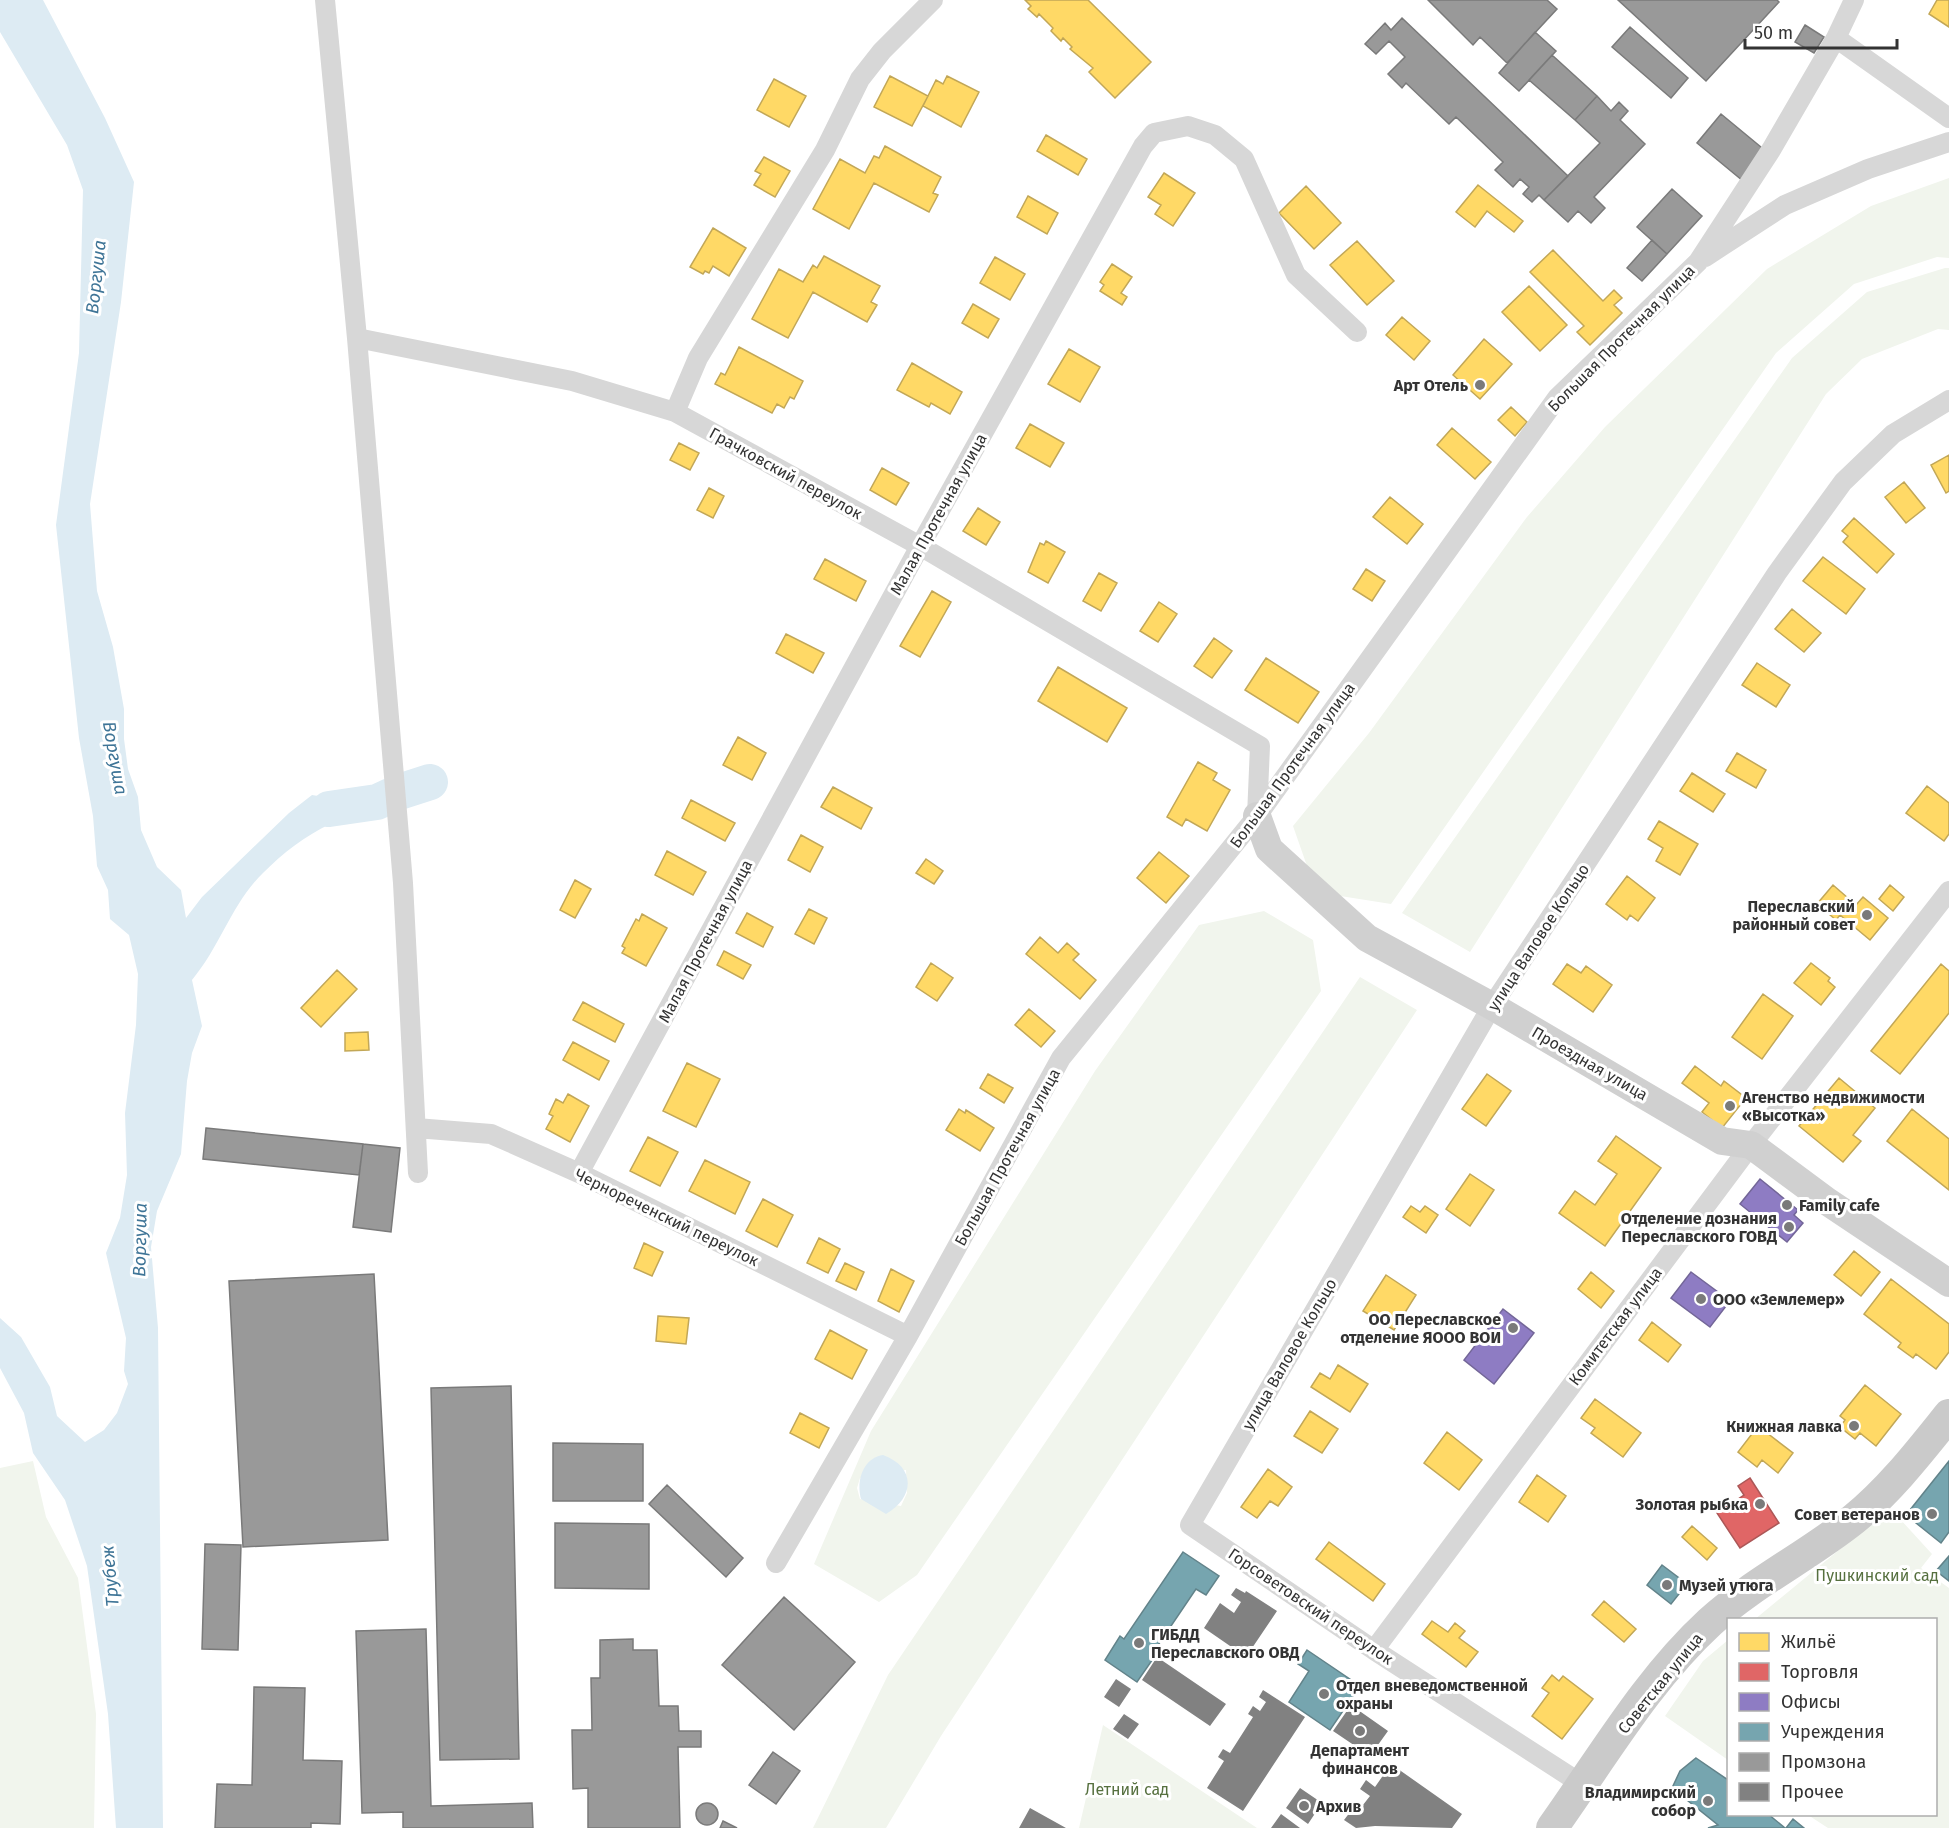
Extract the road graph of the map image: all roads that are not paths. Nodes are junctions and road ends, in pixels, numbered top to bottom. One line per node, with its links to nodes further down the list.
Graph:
1 (325, 0): 9 (street)
2 (933, 0): 11 (street)
3 (1854, 0): 4 (street, Большая Протечная улица)
4 (1836, 38): 5 (street); 7 (street, Большая Протечная улица)
5 (1949, 118)
6 (1949, 142): 7 (street)
7 (1698, 262): 13 (street, Большая Протечная улица)
8 (1357, 332): 12 (street, Малая Протечная улица)
9 (357, 338): 11 (street, Грачковский переулок); 16 (street)
10 (1949, 400): 15 (street, улица Валовое Кольцо)
11 (675, 412): 12 (street, Грачковский переулок)
12 (920, 546): 13 (street, Грачковский переулок); 19 (street, Малая Протечная улица)
13 (1257, 816): 15 (street, Проездная улица); 21 (street, Большая Протечная улица)
14 (1949, 891): 17 (street, Комитетская улица)
15 (1492, 1006): 17 (street, Проездная улица); 23 (street, улица Валовое Кольцо)
16 (416, 1128): 18 (street); 19 (street, Чернореченский переулок)
17 (1751, 1145): 20 (street, Проездная улица); 25 (street, Комитетская улица)
18 (418, 1173)
19 (579, 1173): 21 (street, Чернореченский переулок)
20 (1949, 1282)
21 (908, 1336): 24 (street, Большая Протечная улица)
22 (1949, 1415): 26 (main road, Советская улица)
23 (1190, 1525): 25 (street, Горсоветовский переулок)
24 (776, 1563)
25 (1374, 1650): 26 (street, Горсоветовский переулок)
26 (1583, 1785): 27 (main road, Советская улица)
27 (1552, 1828)

